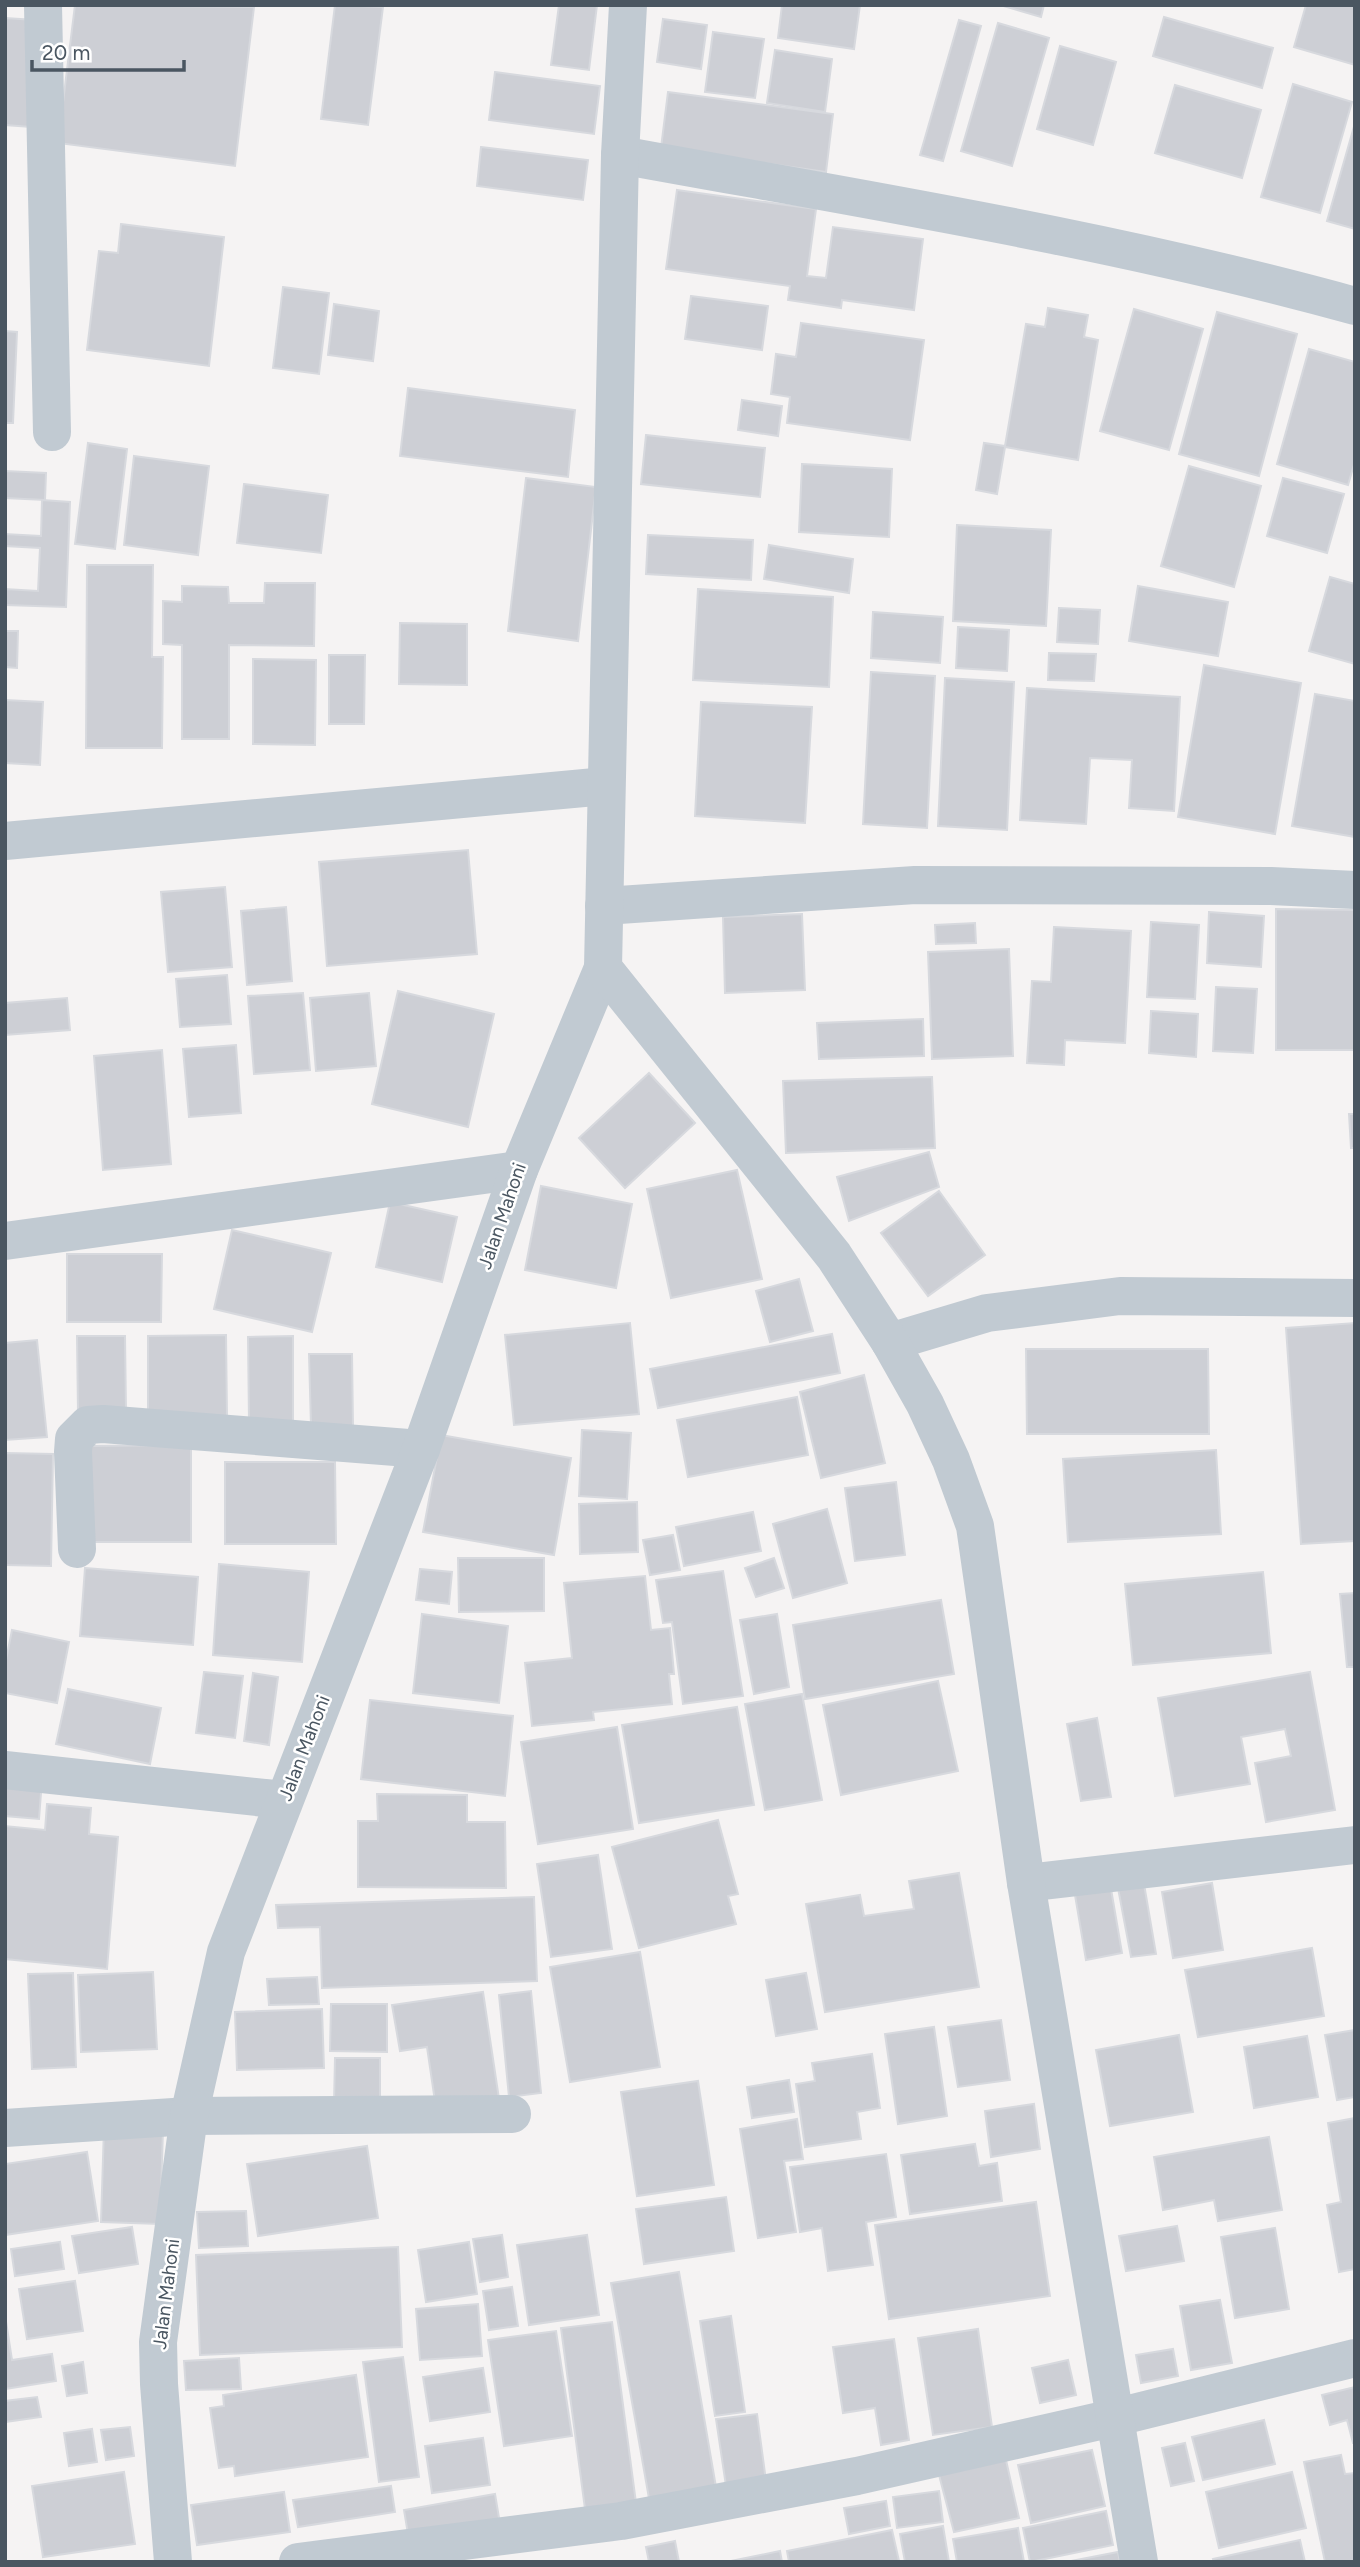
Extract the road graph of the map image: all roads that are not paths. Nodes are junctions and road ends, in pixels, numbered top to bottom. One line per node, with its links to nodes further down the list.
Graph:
1 (43, 5): 5 (street)
2 (628, 5): 3 (street)
3 (620, 155): 4 (street); 6 (street)
4 (1355, 306)
5 (52, 432)
6 (606, 786): 7 (street); 9 (street)
7 (5, 841)
8 (1355, 891): 9 (street)
9 (604, 906): 10 (street)
10 (603, 968): 11 (street, Jalan Mahoni); 14 (street)
11 (519, 1170): 12 (street); 15 (street, Jalan Mahoni)
12 (5, 1241)
13 (1355, 1298): 14 (street)
14 (890, 1342): 20 (street)
15 (421, 1449): 16 (street); 18 (street, Jalan Mahoni)
16 (76, 1549)
17 (5, 1770): 18 (street)
18 (284, 1800): 22 (street, Jalan Mahoni)
19 (1355, 1845): 20 (street)
20 (1026, 1883): 25 (street)
21 (512, 2114): 22 (street)
22 (189, 2116): 23 (street); 26 (street, Jalan Mahoni)
23 (5, 2127)
24 (1355, 2358): 25 (street)
25 (1113, 2418): 27 (street); 28 (street)
26 (173, 2562)
27 (298, 2562)
28 (1139, 2562)

